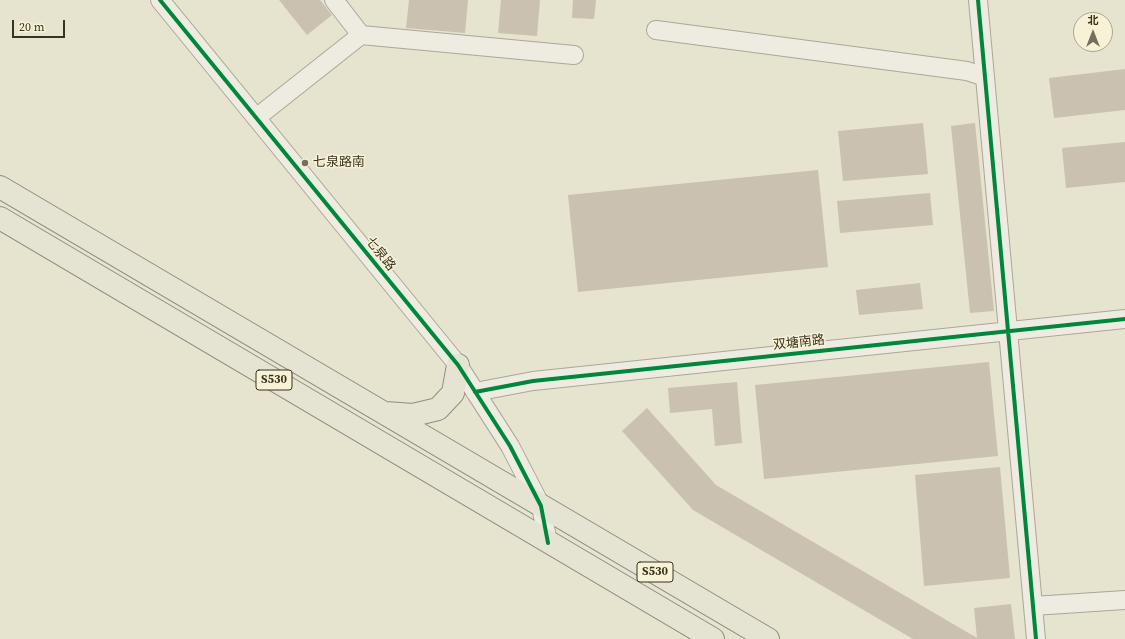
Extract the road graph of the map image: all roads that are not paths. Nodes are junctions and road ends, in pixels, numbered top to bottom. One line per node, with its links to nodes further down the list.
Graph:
1 (160, 0): 8 (street, 七泉路)
2 (334, 0): 5 (street)
3 (978, 0): 7 (street)
4 (656, 30): 7 (street)
5 (361, 35): 6 (street); 8 (street)
6 (574, 55)
7 (985, 77): 12 (street)
8 (256, 118): 13 (street, 七泉路)
9 (0, 187): 15 (main road, S530)
10 (0, 218): 17 (main road, S530)
11 (1125, 319): 12 (street, 双塘南路)
12 (1008, 330): 14 (street, 双塘南路); 19 (street)
13 (458, 365): 14 (street, 七泉路); 15 (main road)
14 (475, 392): 16 (street, 七泉路)
15 (384, 413): 16 (main road, S530)
16 (541, 506): 17 (street, 七泉路); 21 (main road, S530)
17 (548, 542): 20 (main road, S530)
18 (1125, 600): 19 (street)
19 (1033, 606): 22 (street)
20 (713, 639)
21 (768, 639)
22 (1036, 639)

